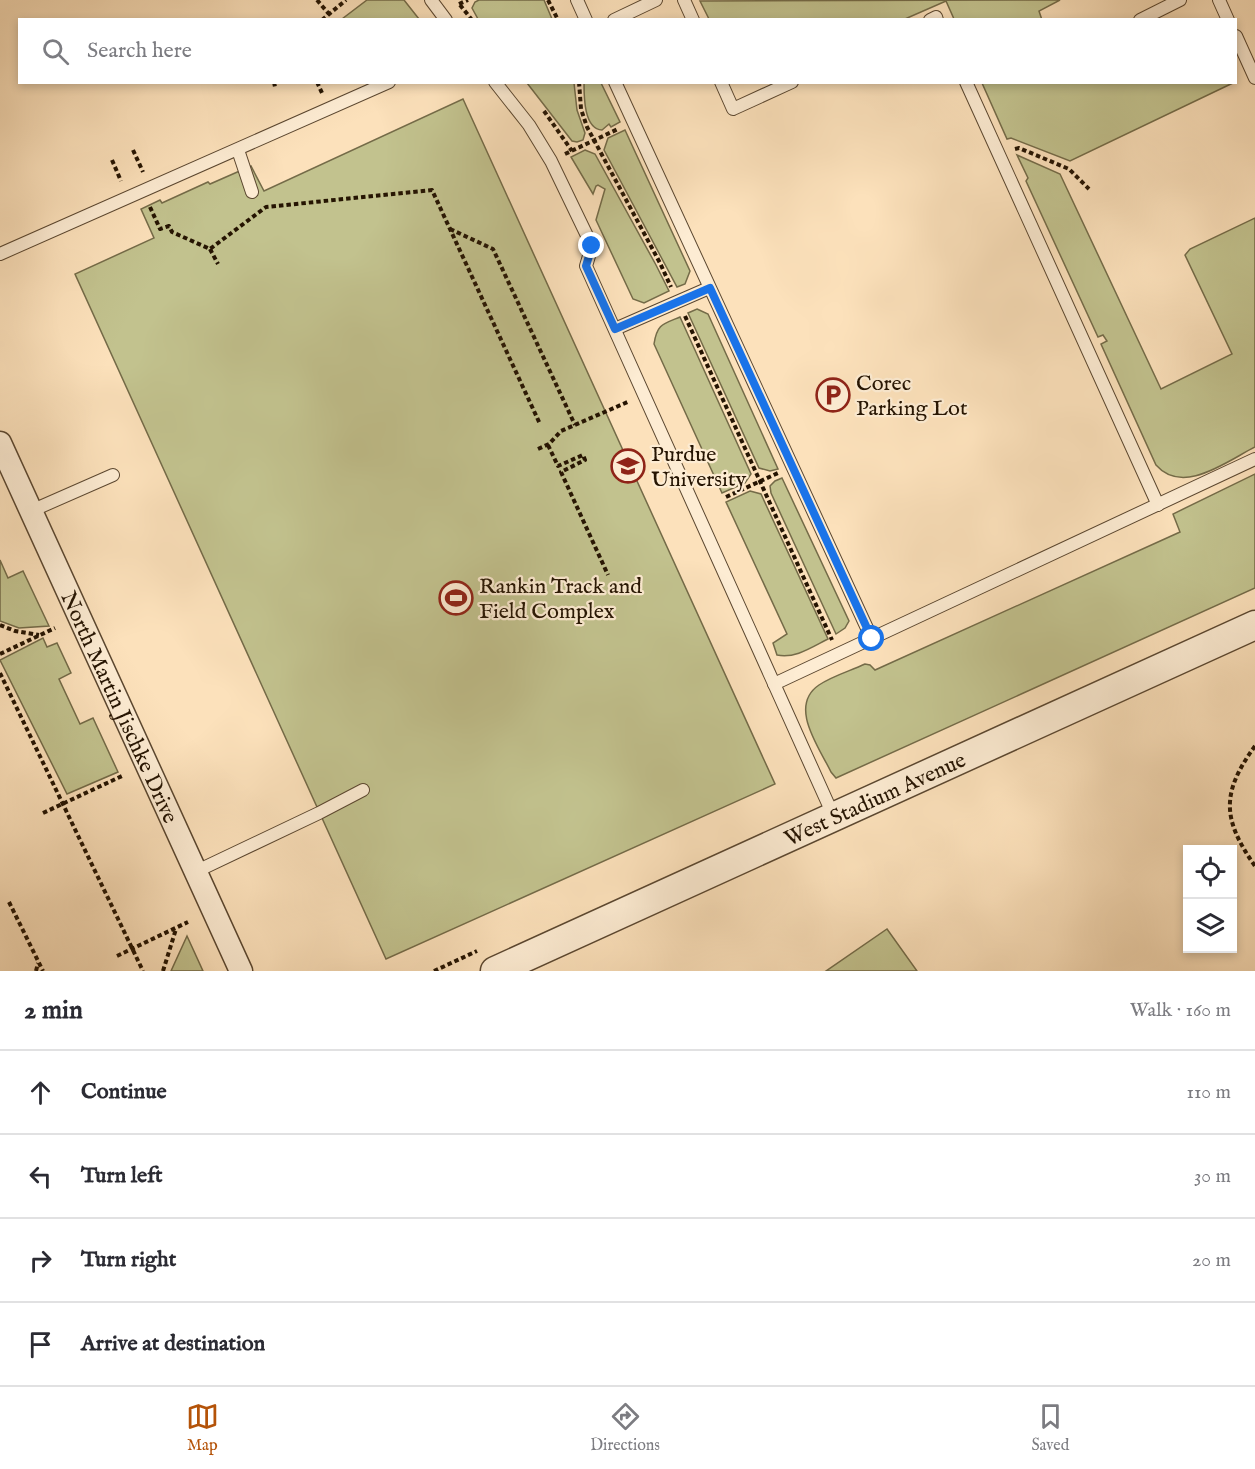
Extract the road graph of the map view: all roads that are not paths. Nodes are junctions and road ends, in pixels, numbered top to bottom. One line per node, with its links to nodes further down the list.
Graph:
1 (431, 0): 7 (lane)
2 (577, 0): 8 (lane)
3 (656, 0): 9 (lane)
4 (684, 0): 10 (lane)
5 (1180, 0): 11 (lane)
6 (1219, 0): 12 (lane)
7 (444, 18)
8 (585, 18)
9 (618, 18)
10 (692, 18)
11 (1144, 18)
12 (1227, 18)
13 (1237, 38): 14 (lane)
14 (1255, 78)
15 (384, 84): 21 (lane)
16 (497, 84): 25 (lane)
17 (616, 84): 24 (lane)
18 (723, 84): 19 (lane)
19 (788, 84)
20 (967, 84): 29 (lane)
21 (238, 150): 22 (lane); 23 (lane)
22 (252, 192)
23 (0, 254)
24 (710, 288): 25 (lane); 32 (lane)
25 (615, 329): 33 (lane)
26 (0, 442): 30 (street, North Martin Jischke Drive)
27 (1255, 459): 29 (lane)
28 (113, 475): 30 (lane)
29 (1158, 505): 32 (lane)
30 (31, 511): 36 (street, North Martin Jischke Drive)
31 (1255, 625): 35 (street, West Stadium Avenue)
32 (872, 639): 33 (lane)
33 (774, 684): 35 (lane)
34 (363, 790): 36 (lane)
35 (835, 818): 37 (street, West Stadium Avenue)
36 (196, 871): 38 (street, North Martin Jischke Drive)
37 (524, 965): 39 (street, West Stadium Avenue)
38 (242, 971)
39 (495, 971)

